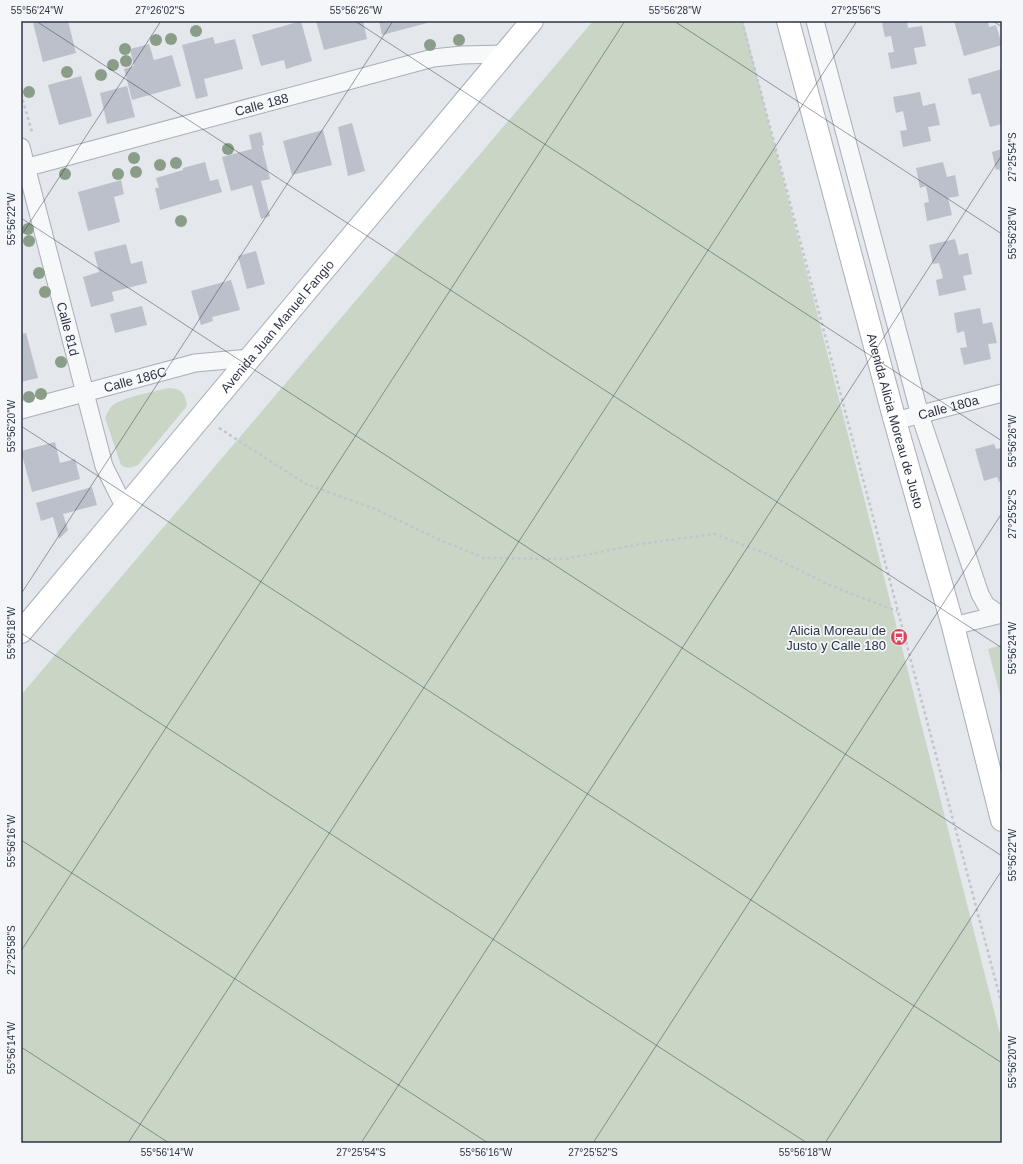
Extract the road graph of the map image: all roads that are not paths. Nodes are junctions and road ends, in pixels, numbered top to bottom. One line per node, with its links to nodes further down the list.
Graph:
1 (532, 21): 4 (main road, Avenida Juan Manuel Fangio)
2 (788, 21): 12 (main road, Avenida Alicia Moreau de Justo)
3 (815, 21): 11 (street)
4 (505, 54): 6 (street, Calle 188); 7 (main road, Avenida Juan Manuel Fangio)
5 (21, 147): 6 (street, Calle 81d)
6 (24, 168): 9 (street, Calle 81d)
7 (250, 358): 9 (street, Calle 186C); 13 (main road, Avenida Juan Manuel Fangio)
8 (1002, 393): 11 (street, Calle 180a)
9 (85, 394): 10 (street, Calle 186C); 13 (street, Calle 81d)
10 (21, 410)
11 (920, 415): 12 (street, Calle 180a); 14 (street)
12 (895, 421): 15 (main road, Avenida Alicia Moreau de Justo)
13 (125, 508): 16 (main road, Avenida Juan Manuel Fangio)
14 (1001, 614): 15 (street)
15 (953, 626): 17 (main road, Avenida Alicia Moreau de Justo)
16 (21, 632)
17 (1002, 820)

